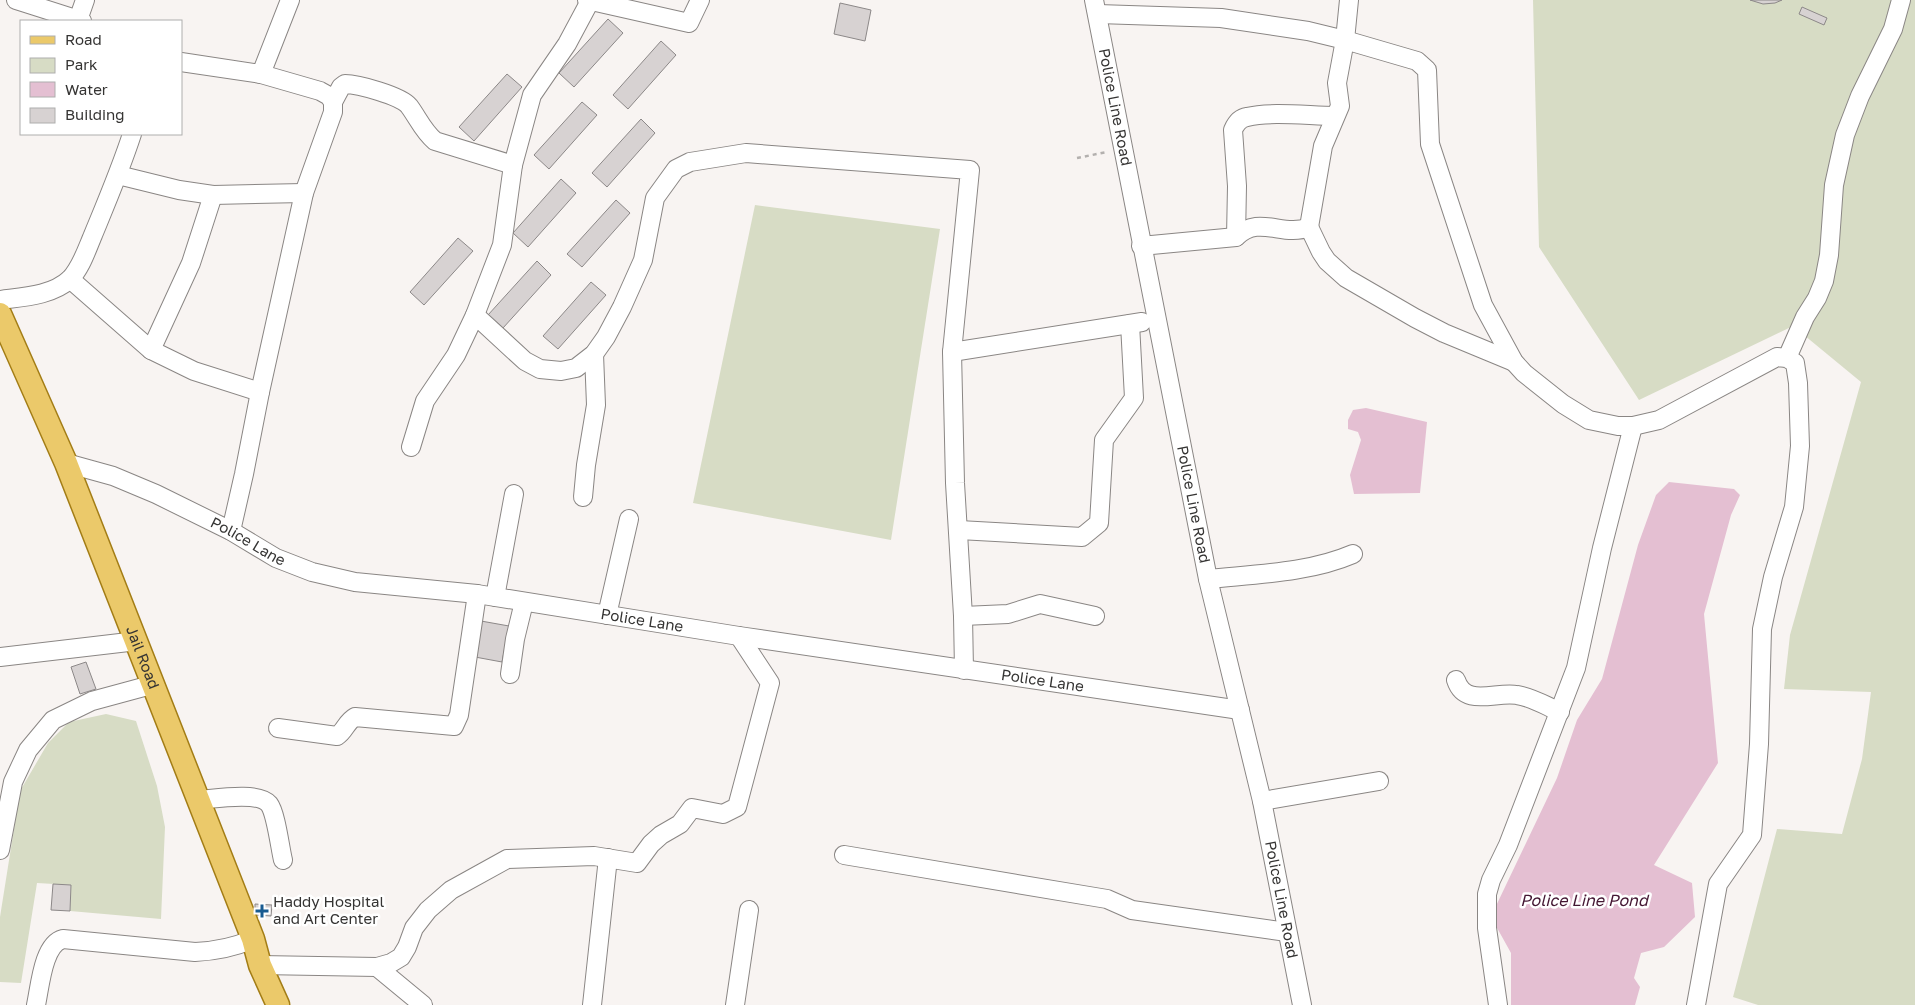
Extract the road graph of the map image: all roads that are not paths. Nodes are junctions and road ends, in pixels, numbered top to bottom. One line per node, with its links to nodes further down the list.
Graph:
1 (16, 0): 9 (street)
2 (85, 0): 10 (street)
3 (290, 0): 13 (street)
4 (588, 0): 5 (street); 17 (street)
5 (700, 0)
6 (1349, 0): 11 (street)
7 (1901, 0): 33 (street)
8 (1096, 7): 11 (street); 23 (street, Police Line Road)
9 (77, 20)
10 (80, 20)
11 (1345, 40): 15 (street); 34 (street)
12 (182, 62): 13 (street)
13 (261, 74): 14 (street)
14 (333, 102): 17 (street); 19 (street)
15 (1336, 116): 21 (street); 22 (street)
16 (132, 135): 18 (street)
17 (514, 165): 27 (street)
18 (118, 175): 20 (street); 24 (street)
19 (304, 193): 20 (street); 35 (street)
20 (212, 195): 30 (street)
21 (1309, 227): 22 (street); 34 (street)
22 (1236, 237): 23 (street)
23 (1141, 246): 28 (street, Police Line Road)
24 (70, 279): 25 (street); 30 (street)
25 (0, 300)
26 (0, 314): 38 (main road, Jail Road)
27 (475, 315): 32 (street); 37 (street)
28 (1156, 319): 29 (street); 45 (street, Police Line Road)
29 (1130, 324): 31 (street); 42 (street)
30 (151, 350): 35 (street)
31 (952, 352): 32 (street); 42 (street)
32 (594, 354): 40 (street)
33 (1787, 358): 36 (street); 81 (street)
34 (1514, 362): 36 (street)
35 (260, 392): 43 (street)
36 (1633, 426): 60 (street)
37 (411, 447)
38 (66, 463): 43 (street, Police Lane); 53 (main road, Jail Road)
39 (514, 494): 47 (street)
40 (583, 497)
41 (629, 518): 49 (street)
42 (959, 530): 50 (street)
43 (231, 531): 46 (street, Police Lane)
44 (1353, 554): 45 (street)
45 (1208, 579): 59 (street, Police Line Road)
46 (477, 594): 47 (street, Police Lane); 61 (street)
47 (495, 597): 48 (street, Police Lane)
48 (524, 602): 49 (street, Police Lane); 56 (street)
49 (607, 615): 52 (street, Police Lane)
50 (963, 616): 51 (street); 55 (street)
51 (1095, 616)
52 (739, 636): 55 (street, Police Lane); 67 (street)
53 (137, 641): 54 (street); 58 (main road, Jail Road)
54 (0, 657)
55 (964, 670): 59 (street, Police Lane)
56 (510, 674)
57 (1456, 680): 60 (street)
58 (152, 685): 63 (main road, Jail Road); 65 (street)
59 (1240, 710): 64 (street, Police Line Road)
60 (1560, 712): 80 (street)
61 (278, 728)
62 (1378, 781): 64 (street)
63 (197, 800): 68 (street); 71 (main road, Jail Road)
64 (1262, 801): 70 (street, Police Line Road)
65 (0, 850)
66 (844, 855): 70 (street)
67 (608, 858): 73 (street); 77 (street)
68 (283, 860)
69 (749, 910): 78 (street)
70 (1287, 932): 79 (street, Police Line Road)
71 (253, 939): 72 (main road, Jail Road); 74 (street)
72 (260, 965): 73 (street); 75 (main road, Jail Road)
73 (377, 967): 76 (street)
74 (36, 1005)
75 (278, 1005)
76 (423, 1005)
77 (592, 1005)
78 (735, 1005)
79 (1302, 1005)
80 (1498, 1005)
81 (1696, 1005)

